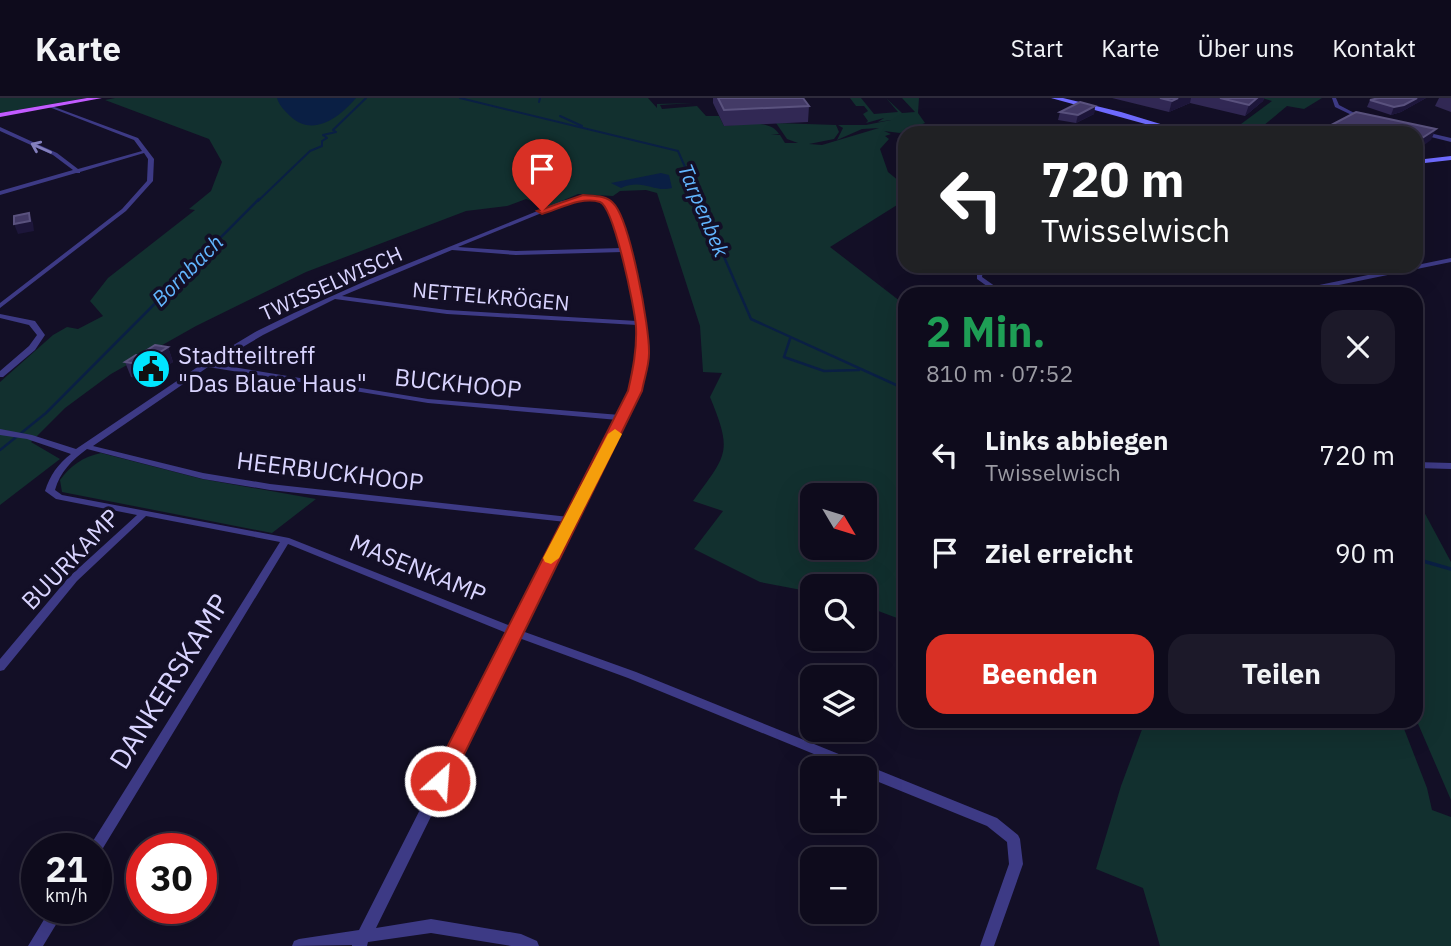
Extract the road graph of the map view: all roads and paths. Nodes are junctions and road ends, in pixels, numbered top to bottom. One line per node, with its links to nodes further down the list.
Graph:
1 (99, 98): 4 (main road)
2 (1054, 98): 7 (main road)
3 (1334, 98): 6 (street)
4 (51, 106): 5 (main road); 11 (street)
5 (0, 115)
6 (1368, 120)
7 (1162, 126)
8 (0, 129): 14 (street, one-way to 8)
9 (1423, 133): 10 (street)
10 (1451, 140)
11 (146, 150): 14 (street); 25 (street)
12 (1451, 158): 13 (main road)
13 (1423, 161)
14 (78, 172): 15 (street)
15 (0, 193)
16 (453, 249): 17 (street); 17 (street, TWISSELWISCH); 24 (street, TWISSELWISCH)
17 (625, 250): 27 (street)
18 (1451, 260): 19 (street)
19 (1423, 266)
20 (980, 273): 22 (street)
21 (1393, 273): 23 (street)
22 (992, 287)
23 (1321, 287)
24 (337, 296): 27 (street, NETTELKRÖGEN); 28 (street, TWISSELWISCH)
25 (0, 306)
26 (0, 316): 29 (street)
27 (642, 323): 30 (street)
28 (207, 365): 30 (street, BUCKHOOP); 32 (street, TWISSELWISCH)
29 (0, 375)
30 (623, 418): 38 (street)
31 (4, 432): 33 (street)
32 (88, 447): 33 (street, TWISSELWISCH); 38 (street, HEERBUCKHOOP)
33 (78, 453): 36 (street, TWISSELWISCH)
34 (1423, 465): 35 (street)
35 (1451, 466)
36 (60, 469): 37 (street, MASENKAMP)
37 (144, 513): 39 (street, MASENKAMP); 41 (street, BUURKAMP)
38 (570, 520): 40 (street)
39 (286, 540): 40 (street, MASENKAMP); 44 (street, DANKERSKAMP)
40 (514, 632): 42 (street, MASENKAMP); 46 (street)
41 (0, 667)
42 (831, 756)
43 (877, 775): 50 (street)
44 (106, 833)
45 (49, 924): 47 (street)
46 (362, 940): 48 (street); 49 (street)
47 (35, 946)
48 (299, 946)
49 (532, 946)
50 (986, 946)

